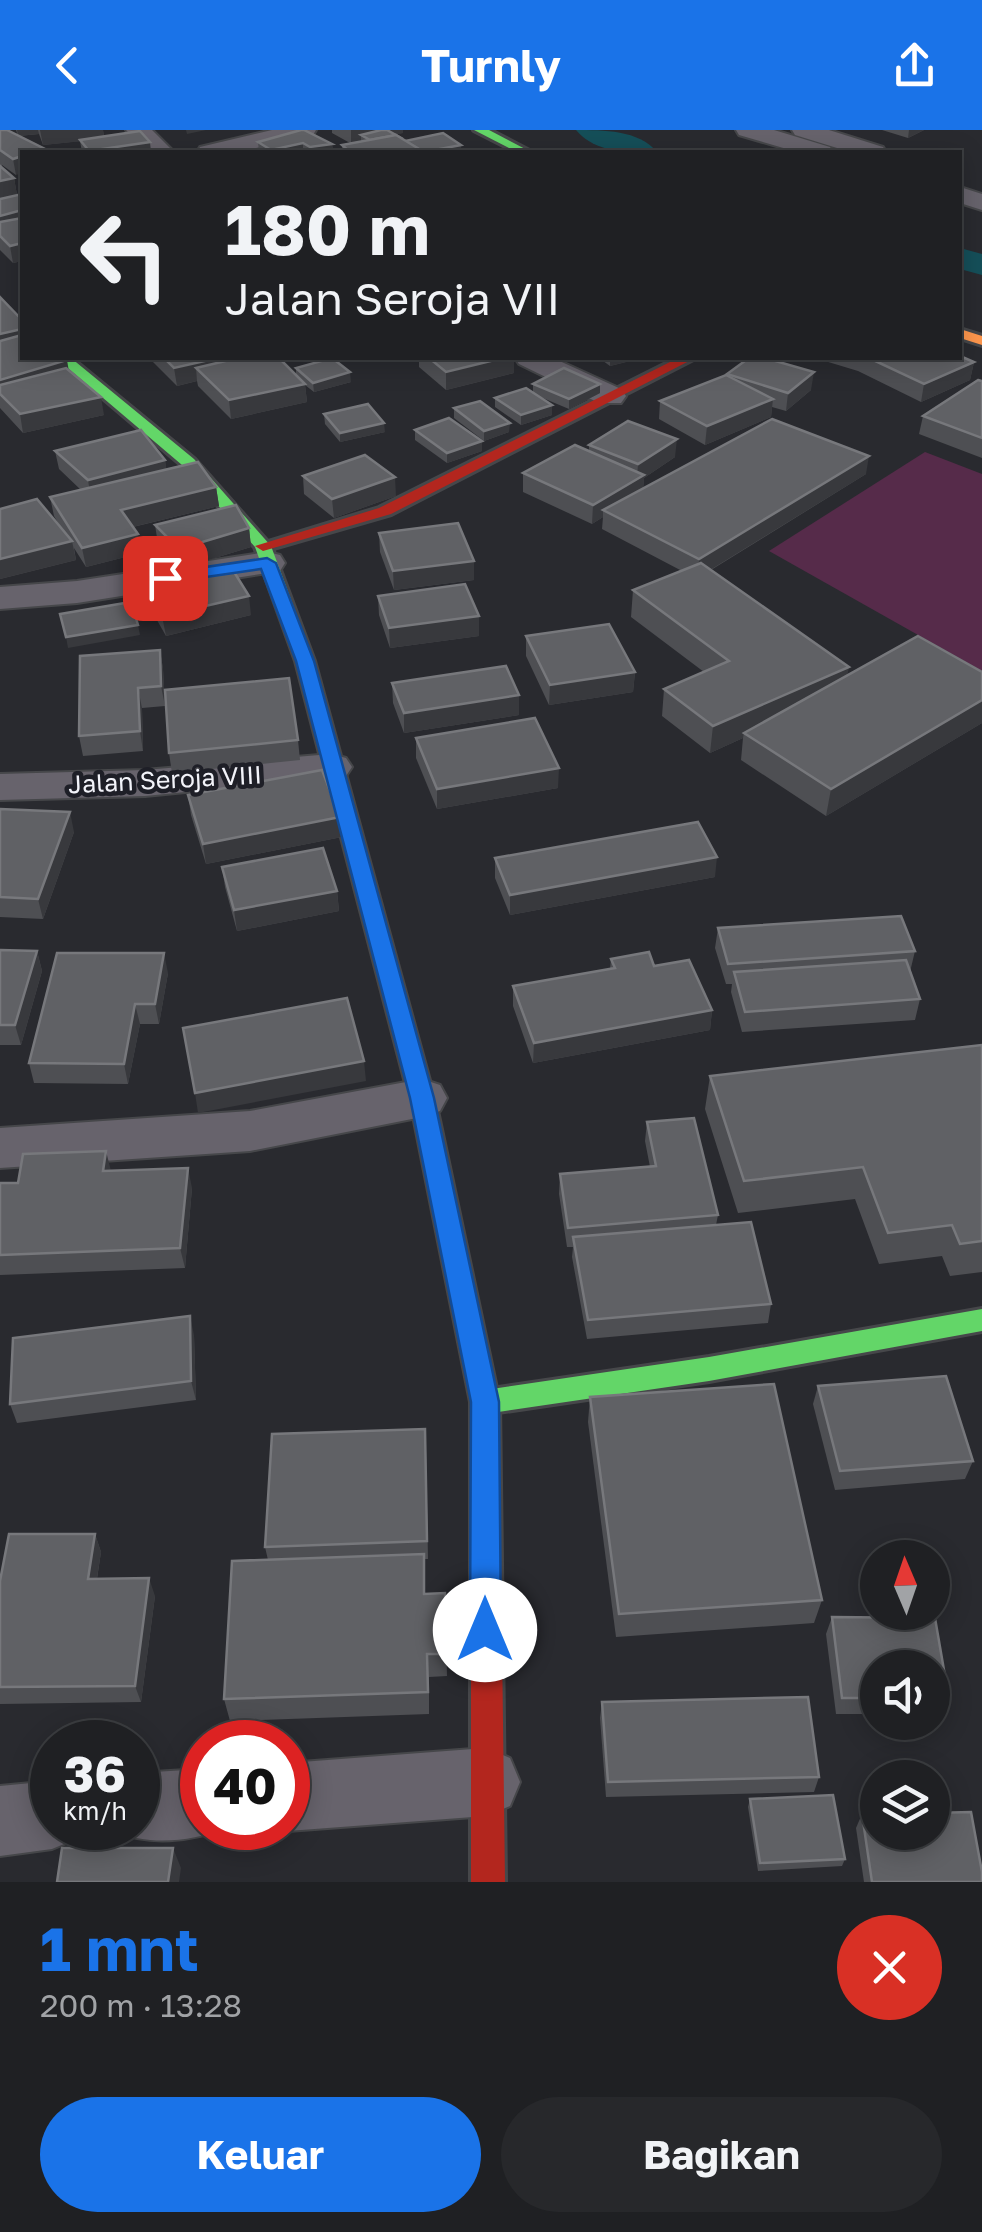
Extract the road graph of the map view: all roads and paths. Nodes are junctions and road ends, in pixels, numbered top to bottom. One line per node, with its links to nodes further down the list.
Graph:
1 (138, 130): 6 (street)
2 (304, 130): 7 (street)
3 (480, 130): 8 (main road)
4 (748, 130): 9 (street)
5 (804, 130): 10 (street)
6 (160, 150)
7 (218, 150)
8 (510, 150)
9 (813, 150)
10 (868, 150)
11 (66, 360): 15 (main road)
12 (534, 360): 14 (street)
13 (684, 360): 14 (main road)
14 (610, 396): 15 (main road)
15 (265, 554): 16 (street); 17 (main road)
16 (0, 598)
17 (330, 766): 18 (street, Jalan Seroja VIII); 19 (main road)
18 (0, 787)
19 (422, 1098): 20 (street); 22 (main road)
20 (0, 1148)
21 (982, 1320): 22 (main road)
22 (485, 1402): 23 (main road)
23 (486, 1782): 24 (street); 27 (main road)
24 (310, 1795)
25 (30, 1817): 26 (street)
26 (0, 1820)
27 (488, 1882)

